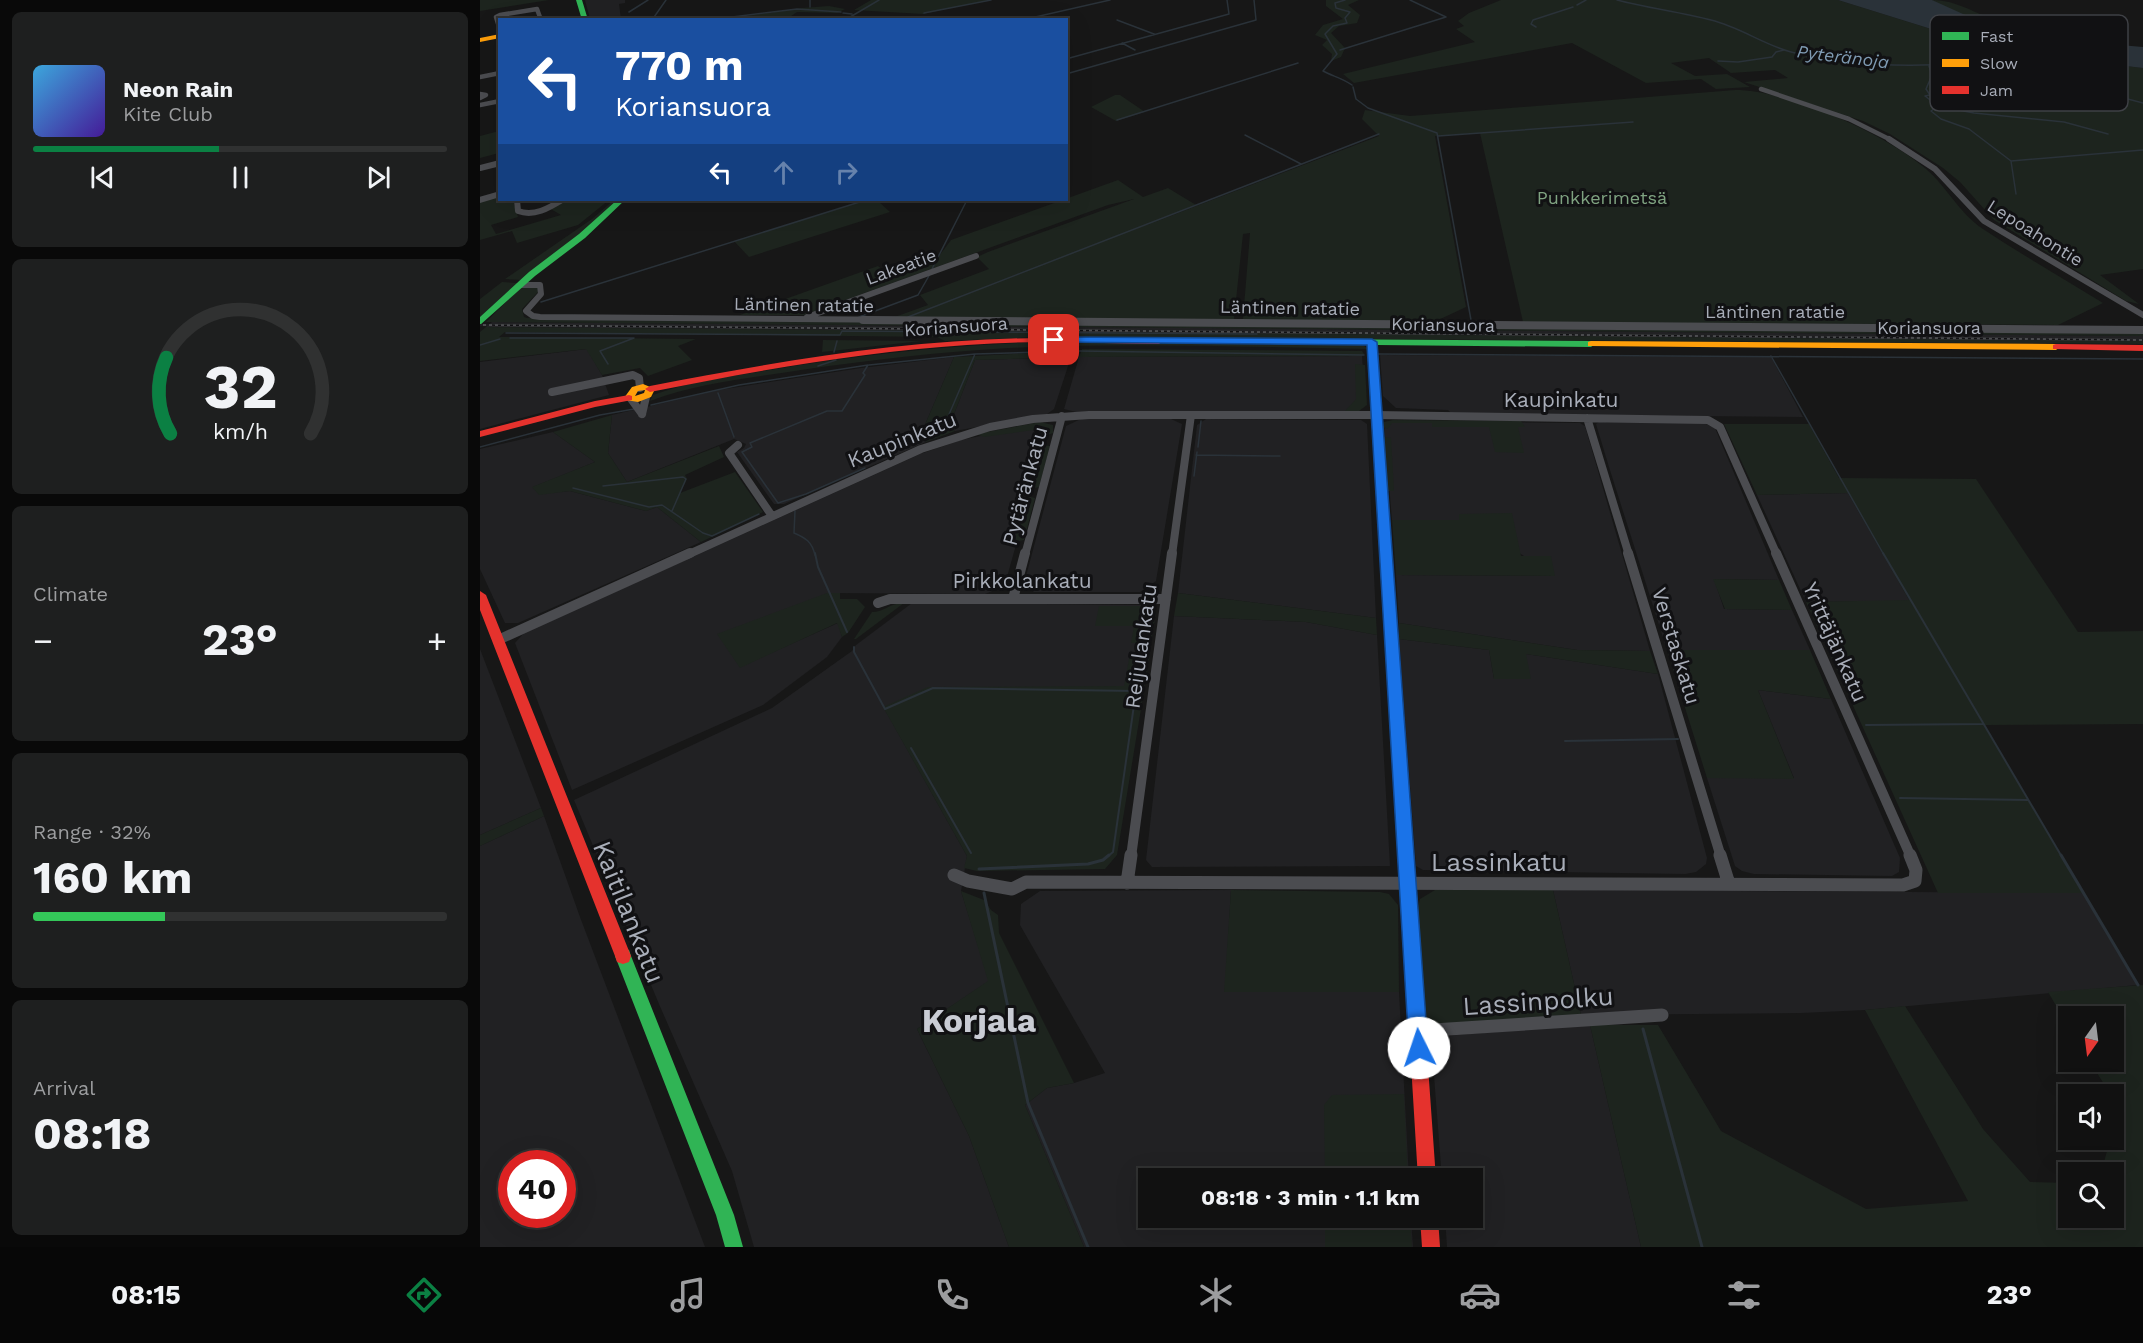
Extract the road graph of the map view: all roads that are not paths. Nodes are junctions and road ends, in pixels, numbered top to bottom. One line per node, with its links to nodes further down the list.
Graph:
1 (579, 0): 3 (street)
2 (540, 18): 4 (street)
3 (584, 18)
4 (498, 25)
5 (498, 36): 6 (street)
6 (480, 40)
7 (498, 73): 8 (street)
8 (480, 76)
9 (1761, 89): 21 (street, Lepoahontie)
10 (498, 101): 11 (street)
11 (480, 105)
12 (498, 164): 13 (street)
13 (480, 168)
14 (498, 195): 15 (street)
15 (480, 200)
16 (517, 201): 17 (street)
17 (560, 201)
18 (620, 201): 20 (street)
19 (976, 256): 22 (street, Lakeatie)
20 (520, 285): 22 (street, Läntinen ratatie); 23 (street)
21 (2143, 315)
22 (802, 320): 24 (street, Läntinen ratatie)
23 (480, 322)
24 (2143, 330)
25 (1372, 342): 26 (street, Koriansuora); 28 (street, Koriansuora); 31 (street)
26 (2143, 348)
27 (552, 392): 28 (street)
28 (640, 394): 34 (street, Koriansuora)
29 (1191, 415): 30 (street, Kaupinkatu); 31 (street, Kaupinkatu); 38 (street, Reijulankatu)
30 (1062, 416): 36 (street, Kaupinkatu); 39 (street, Pytäränkatu)
31 (1377, 417): 32 (street, Kaupinkatu); 45 (street)
32 (1587, 418): 33 (street, Kaupinkatu); 46 (street, Verstaskatu)
33 (1713, 422): 43 (street, Yrittäjänkatu)
34 (480, 433)
35 (738, 445): 36 (street)
36 (772, 516): 41 (street, Kaupinkatu)
37 (480, 595): 41 (street, Kaitilankatu)
38 (1166, 598): 39 (street, Pirkkolankatu); 44 (street, Reijulankatu)
39 (1013, 599): 40 (street, Pirkkolankatu)
40 (878, 603)
41 (498, 640): 51 (street, Kaitilankatu)
42 (954, 875): 44 (street, Lassinkatu)
43 (1915, 881): 46 (street, Lassinkatu)
44 (1127, 883): 45 (street, Lassinkatu)
45 (1408, 884): 46 (street, Lassinkatu); 48 (street)
46 (1729, 884)
47 (1662, 1015): 48 (street, Lassinpolku)
48 (1418, 1031): 49 (street)
49 (1426, 1168)
50 (1430, 1228): 52 (street)
51 (734, 1247)
52 (1431, 1247)

